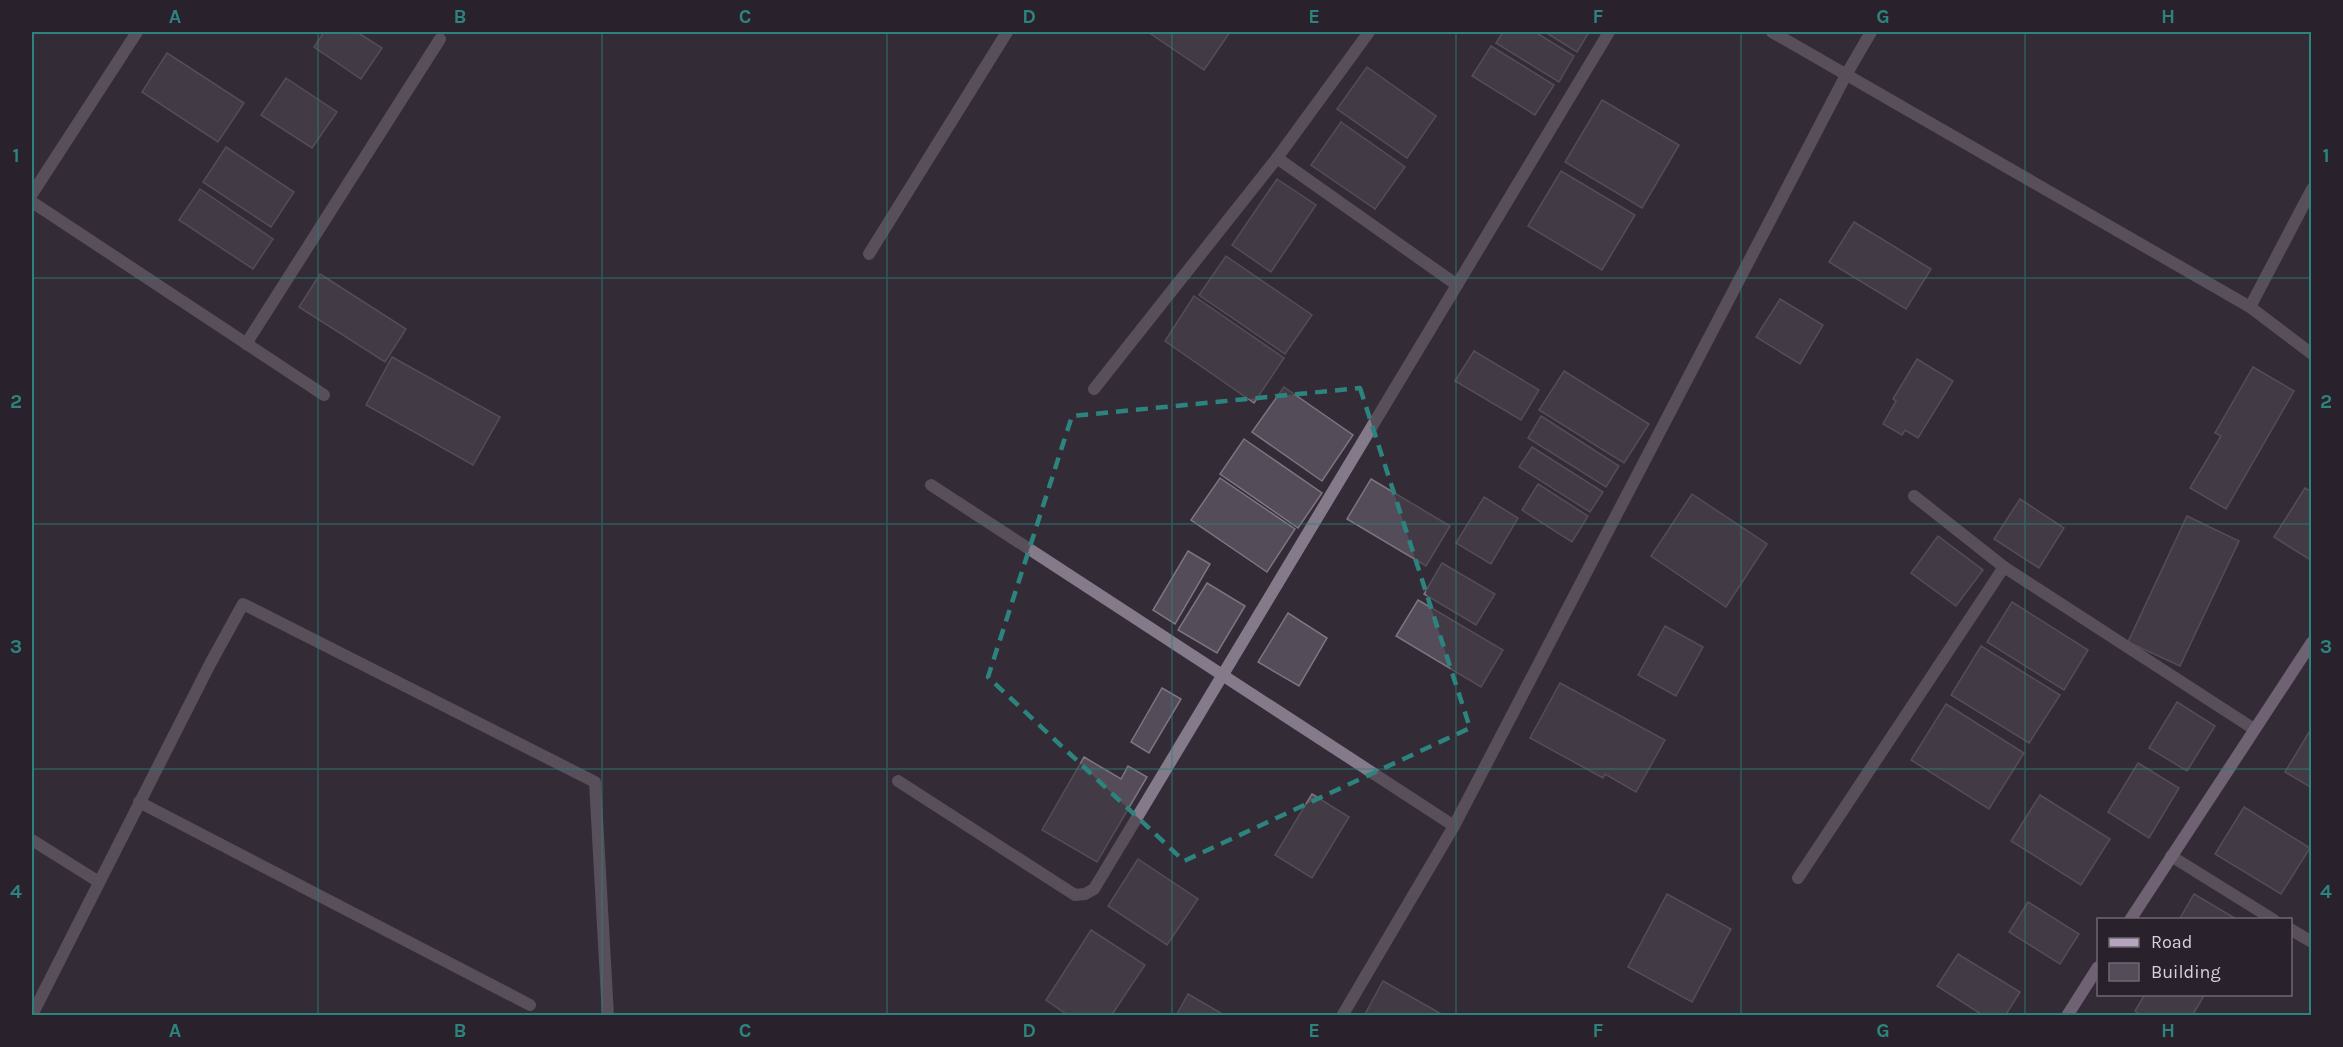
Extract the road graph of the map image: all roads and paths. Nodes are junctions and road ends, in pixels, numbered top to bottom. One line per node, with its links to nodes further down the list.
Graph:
1 (137, 32): 11 (street)
2 (1006, 32): 13 (street)
3 (1609, 32): 14 (street)
4 (1772, 32): 8 (street)
5 (1871, 32): 8 (street)
6 (1364, 33): 9 (street)
7 (440, 39): 16 (street)
8 (1846, 75): 15 (street); 28 (street)
9 (1277, 158): 14 (street); 18 (street)
10 (2312, 189): 15 (street)
11 (32, 194)
12 (32, 202): 16 (street)
13 (869, 254)
14 (1457, 285): 24 (street)
15 (2250, 307): 17 (street)
16 (246, 344): 19 (street)
17 (2312, 354)
18 (1094, 389)
19 (324, 395)
20 (931, 485): 24 (street)
21 (1914, 496): 22 (street)
22 (2004, 567): 25 (street); 31 (street)
23 (2312, 642): 25 (street)
24 (1223, 676): 26 (street); 28 (street)
25 (2254, 729): 30 (street)
26 (898, 781)
27 (139, 802): 32 (street); 38 (street); 40 (street)
28 (1454, 826): 41 (street)
29 (32, 840): 32 (street)
30 (2171, 856): 33 (street); 34 (street)
31 (1798, 878)
32 (99, 882): 39 (street)
33 (2131, 918)
34 (2271, 918)
35 (2292, 930): 36 (street)
36 (2312, 942)
37 (2097, 969): 42 (street)
38 (530, 1005)
39 (32, 1015)
40 (608, 1016)
41 (1342, 1016)
42 (2067, 1016)

